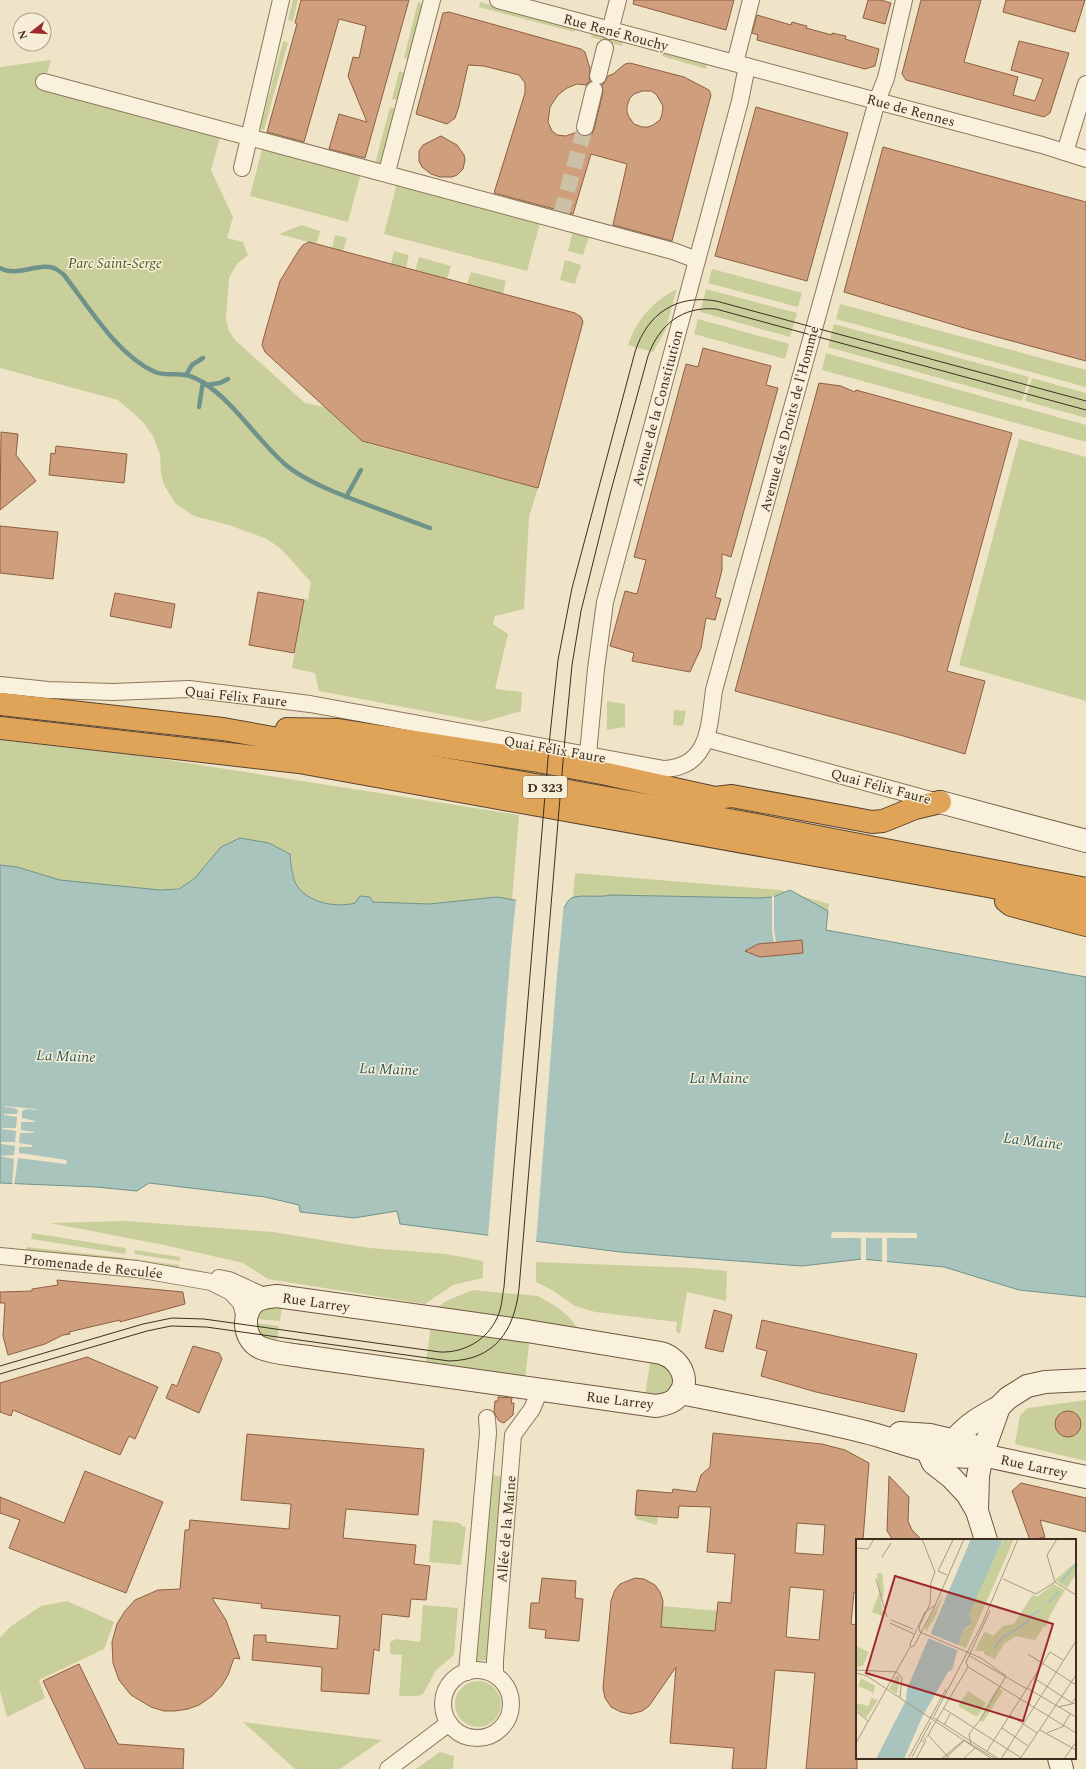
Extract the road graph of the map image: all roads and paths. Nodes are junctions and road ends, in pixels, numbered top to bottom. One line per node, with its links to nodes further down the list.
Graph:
1 (281, 0): 14 (street)
2 (432, 0): 18 (street)
3 (498, 0): 7 (street, Rue René Rouchy)
4 (618, 0): 7 (street)
5 (751, 0): 9 (street, Avenue de la Constitution)
6 (904, 0): 12 (street, Avenue des Droits de l'Homme)
7 (610, 31): 9 (street, Rue René Rouchy)
8 (605, 48): 13 (street)
9 (741, 64): 12 (street, Rue de Rennes); 19 (street, Avenue de la Constitution)
10 (44, 82): 14 (street)
11 (1086, 84): 15 (street)
12 (877, 101): 15 (street, Rue de Rennes); 26 (street, Avenue des Droits de l'Homme)
13 (585, 127)
14 (250, 138): 17 (street); 19 (street)
15 (1065, 152): 16 (street, Rue de Rennes)
16 (1086, 159)
17 (242, 168)
18 (388, 168)
19 (697, 260): 27 (street, Avenue de la Constitution)
20 (0, 685): 22 (street, Quai Félix Faure)
21 (0, 704): 24 (highway, D 323)
22 (310, 704): 25 (street); 27 (street, Quai Félix Faure)
23 (0, 728): 32 (highway, D 323)
24 (223, 729): 25 (highway); 30 (highway, D 323)
25 (338, 730): 28 (highway)
26 (707, 739): 27 (street, Quai Félix Faure); 29 (street, Quai Félix Faure)
27 (588, 754)
28 (716, 798): 29 (highway); 30 (highway)
29 (940, 802): 31 (street, Quai Félix Faure)
30 (751, 824): 33 (highway, D 323)
31 (1086, 841)
32 (988, 886): 34 (highway, D 323); 35 (highway)
33 (1086, 889)
34 (1086, 906)
35 (1086, 925)
36 (0, 1256): 37 (street, Promenade de Reculée)
37 (185, 1276): 38 (street, Promenade de Reculée); 39 (street, Promenade de Reculée)
38 (266, 1297): 39 (street, Rue Larrey); 42 (street, Rue Larrey)
39 (246, 1318): 41 (street, Rue Larrey)
40 (1086, 1380): 43 (street)
41 (540, 1390): 42 (street, Rue Larrey); 53 (street, Allée de la Maine)
42 (680, 1393): 45 (street, Rue Larrey)
43 (999, 1407): 46 (street); 48 (street)
44 (487, 1418): 52 (street, Allée de la Maine)
45 (865, 1432): 46 (street, Rue Larrey); 47 (street, Rue Larrey)
46 (954, 1440): 48 (street, Rue Larrey)
47 (927, 1450): 48 (street, Rue Larrey); 50 (street)
48 (982, 1456): 49 (street, Rue Larrey); 50 (street)
49 (1086, 1477)
50 (977, 1511): 51 (street)
51 (986, 1539)
52 (467, 1672): 53 (street); 54 (street)
53 (495, 1675): 54 (street)
54 (449, 1723): 56 (street)
55 (1059, 1759): 57 (street)
56 (388, 1769)
57 (1062, 1769)

